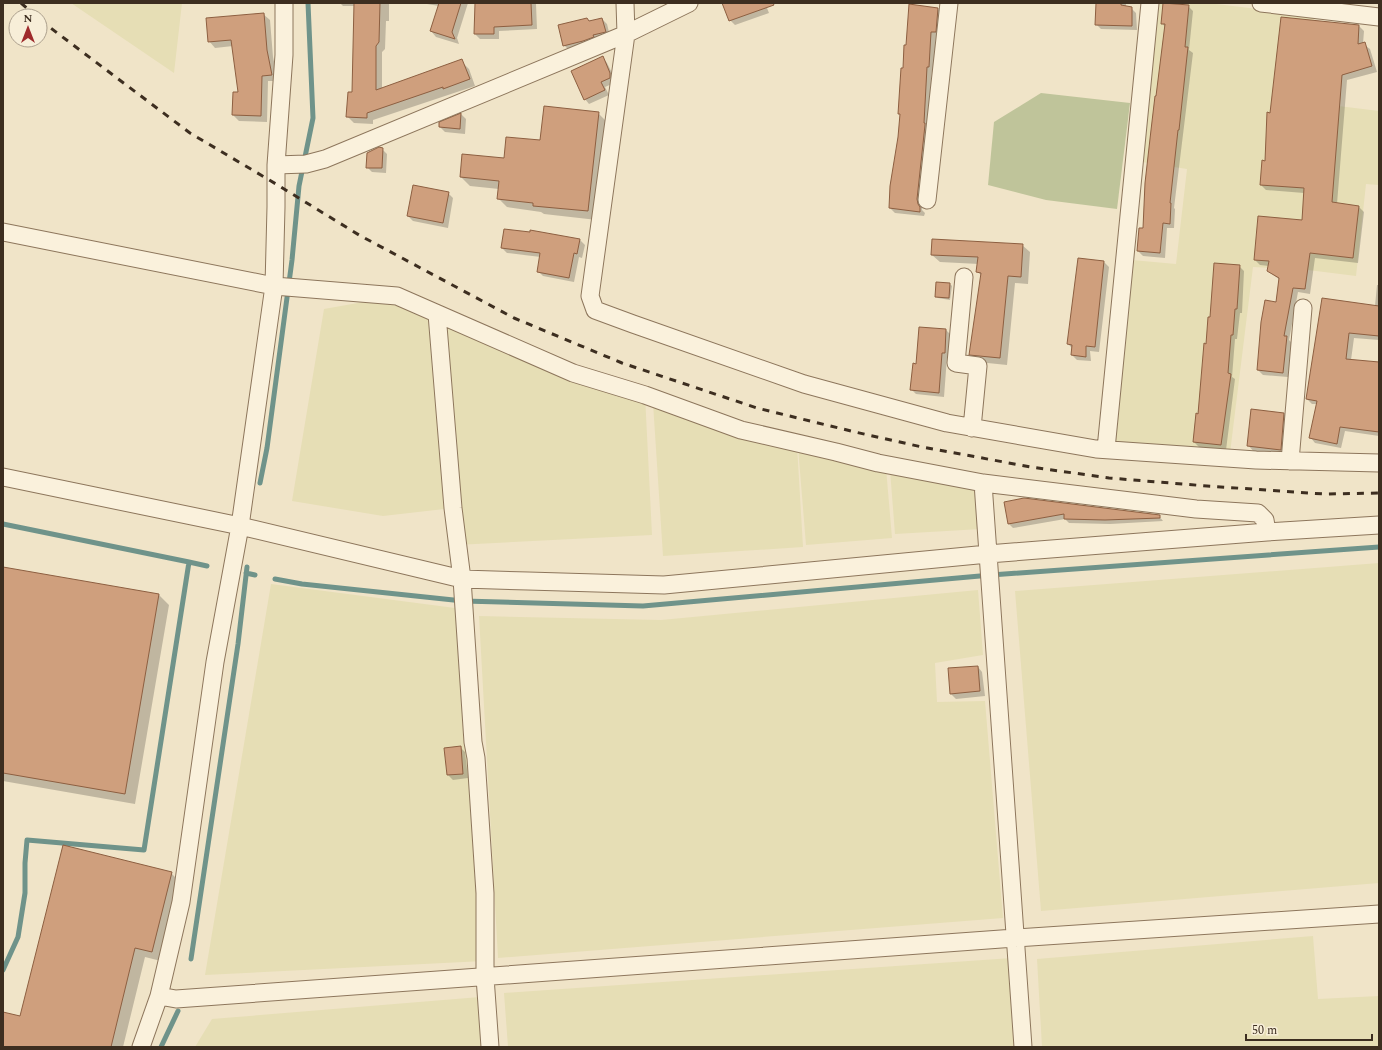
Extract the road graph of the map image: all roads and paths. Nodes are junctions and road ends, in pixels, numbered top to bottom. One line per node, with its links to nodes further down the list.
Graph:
1 (284, 3): 10 (street)
2 (625, 3): 9 (street)
3 (689, 3): 9 (street)
4 (949, 3): 11 (street)
5 (1150, 3): 18 (street)
6 (1261, 3): 7 (street)
7 (1358, 9): 8 (street)
8 (1379, 17)
9 (626, 34): 10 (street); 17 (street)
10 (276, 165): 14 (street)
11 (927, 200)
12 (3, 232): 14 (street)
13 (964, 277): 17 (street)
14 (274, 286): 16 (street); 24 (street)
15 (1303, 308): 19 (street)
16 (437, 314): 22 (street); 27 (street)
17 (972, 428): 18 (street)
18 (1106, 449): 19 (street)
19 (1290, 461): 20 (street)
20 (1379, 463)
21 (3, 478): 24 (street)
22 (983, 483): 25 (street); 26 (street)
23 (1379, 525): 25 (street)
24 (240, 526): 27 (street); 31 (street)
25 (1267, 532): 26 (street)
26 (988, 559): 27 (street); 29 (street)
27 (462, 583): 30 (street)
28 (1379, 914): 29 (street)
29 (1015, 938): 30 (street); 34 (street)
30 (485, 976): 31 (street); 33 (street)
31 (159, 996): 32 (street)
32 (141, 1047)
33 (490, 1047)
34 (1023, 1047)

